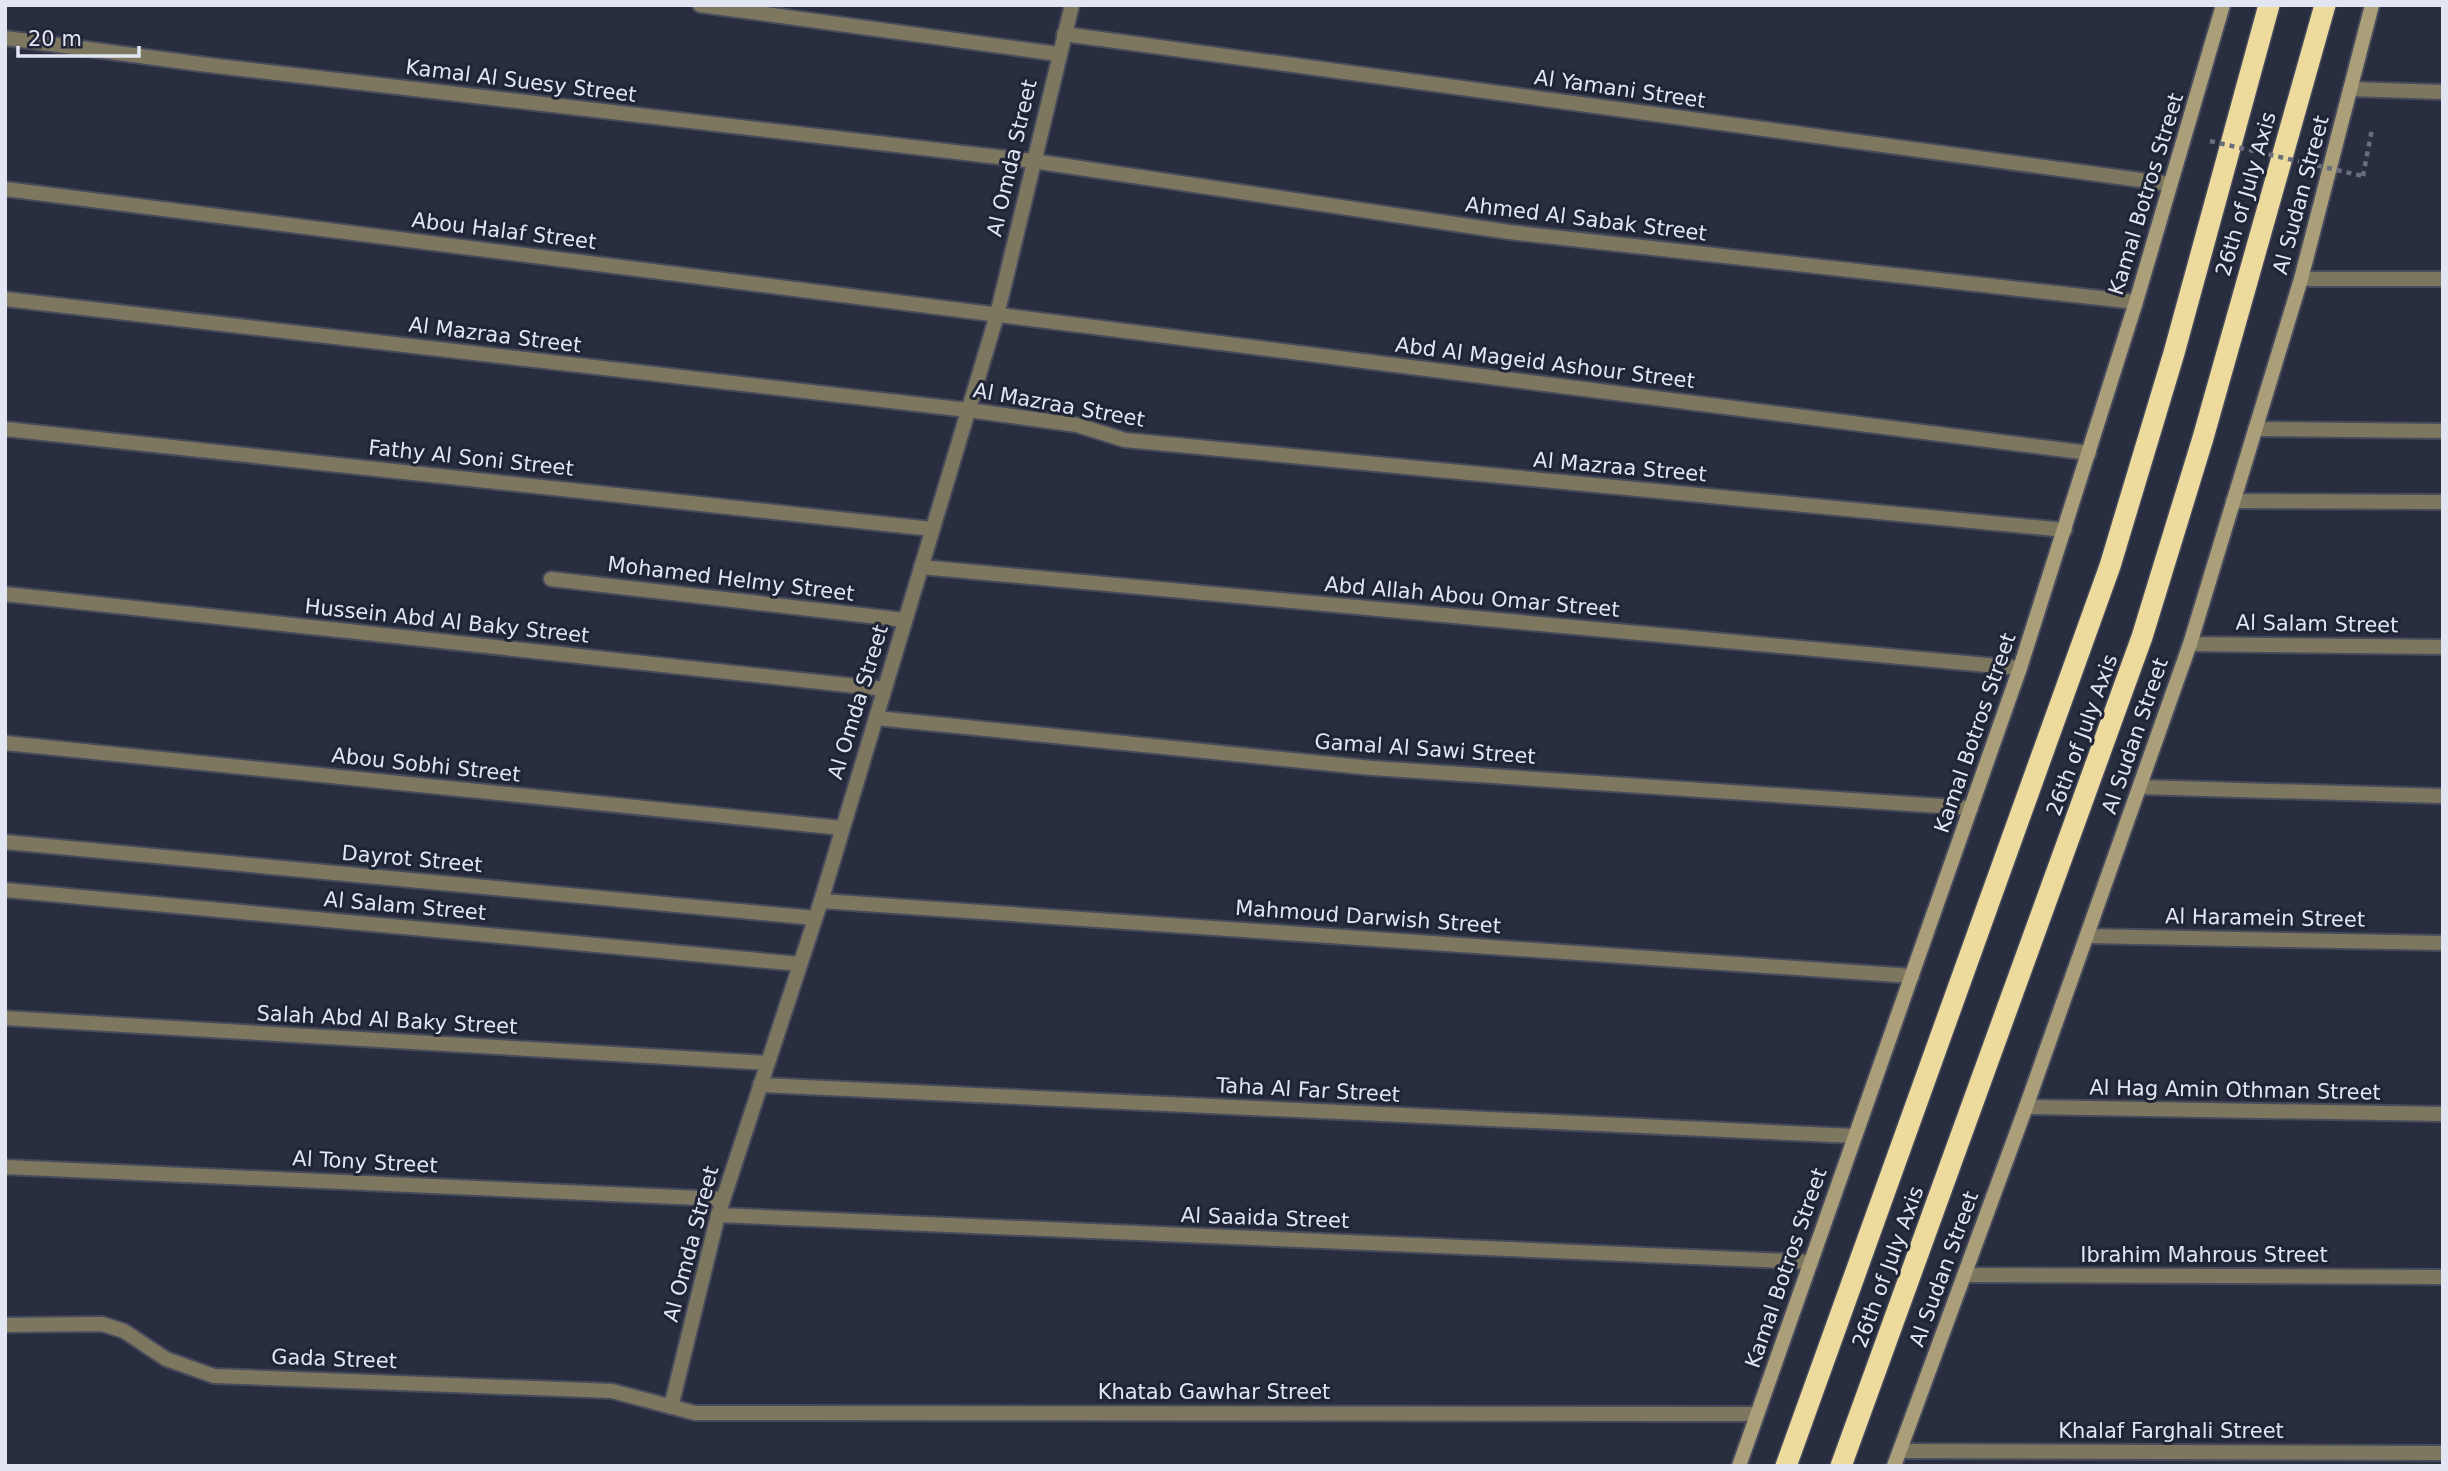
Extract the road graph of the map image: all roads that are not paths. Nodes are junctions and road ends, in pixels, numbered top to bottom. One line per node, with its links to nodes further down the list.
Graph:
1 (700, 5): 9 (street)
2 (1072, 5): 7 (street, Al Omda Street)
3 (2223, 5): 13 (street, Kamal Botros Street)
4 (2270, 5): 69 (highway, 26th of July Axis)
5 (2325, 5): 70 (highway, 26th of July Axis)
6 (2372, 5): 10 (street, Al Sudan Street)
7 (1064, 34): 9 (street, Al Omda Street); 13 (street, Al Yamani Street)
8 (5, 38): 12 (street, Kamal Al Suesy Street)
9 (1058, 54): 12 (street, Al Omda Street)
10 (2350, 89): 11 (street); 15 (street, Al Sudan Street)
11 (2443, 92)
12 (1033, 162): 18 (street, Ahmed Al Sabak Street); 19 (street, Al Omda Street)
13 (2170, 184): 18 (street, Kamal Botros Street)
14 (5, 189): 19 (street, Abou Halaf Street)
15 (2301, 279): 16 (street); 22 (street, Al Sudan Street)
16 (2443, 279)
17 (5, 299): 20 (street, Al Mazraa Street)
18 (2136, 302): 24 (street, Kamal Botros Street)
19 (997, 315): 20 (street, Al Omda Street); 24 (street, Abd Al Mageid Ashour Street)
20 (968, 410): 27 (street, Al Omda Street); 28 (street, Al Mazraa Street)
21 (5, 429): 27 (street, Fathy Al Soni Street)
22 (2255, 429): 23 (street); 25 (street, Al Sudan Street)
23 (2443, 431)
24 (2089, 453): 28 (street, Kamal Botros Street)
25 (2233, 501): 26 (street); 33 (street, Al Sudan Street)
26 (2443, 502)
27 (932, 529): 29 (street, Al Omda Street)
28 (2065, 530): 35 (street, Kamal Botros Street)
29 (921, 567): 32 (street, Al Omda Street); 35 (street, Abd Allah Abou Omar Street)
30 (551, 579): 32 (street, Mohamed Helmy Street)
31 (5, 594): 36 (street, Hussein Abd Al Baky Street)
32 (905, 620): 36 (street, Al Omda Street)
33 (2190, 643): 34 (street, Al Salam Street); 39 (street, Al Sudan Street)
34 (2443, 647)
35 (2020, 668): 41 (street, Kamal Botros Street)
36 (884, 689): 37 (street, Al Omda Street)
37 (876, 718): 41 (street, Gamal Al Sawi Street); 42 (street, Al Omda Street)
38 (5, 743): 42 (street, Abou Sobhi Street)
39 (2140, 787): 40 (street); 47 (street, Al Sudan Street)
40 (2443, 796)
41 (1971, 808): 50 (street, Kamal Botros Street)
42 (842, 828): 45 (street, Al Omda Street)
43 (5, 842): 46 (street, Dayrot Street)
44 (5, 890): 49 (street, Al Salam Street)
45 (821, 901): 46 (street, Al Omda Street); 50 (street, Mahmoud Darwish Street)
46 (815, 918): 49 (street, Al Omda Street)
47 (2087, 936): 48 (street, Al Haramein Street); 54 (street, Al Sudan Street)
48 (2443, 943)
49 (800, 964): 52 (street, Al Omda Street)
50 (1912, 976): 56 (street, Kamal Botros Street)
51 (5, 1018): 52 (street, Salah Abd Al Baky Street)
52 (767, 1063): 53 (street, Al Omda Street)
53 (760, 1085): 56 (street, Taha Al Far Street); 58 (street, Al Omda Street)
54 (2026, 1107): 55 (street, Al Hag Amin Othman Street); 61 (street, Al Sudan Street)
55 (2443, 1114)
56 (1854, 1136): 60 (street, Kamal Botros Street)
57 (5, 1167): 58 (street, Al Tony Street)
58 (723, 1199): 59 (street, Al Omda Street)
59 (718, 1215): 60 (street, Al Saaida Street); 64 (street, Al Omda Street)
60 (1811, 1262): 65 (street, Kamal Botros Street)
61 (1964, 1275): 62 (street, Ibrahim Mahrous Street); 66 (street, Al Sudan Street)
62 (2443, 1277)
63 (5, 1325): 64 (street, Gada Street)
64 (671, 1407): 65 (street, Khatab Gawhar Street)
65 (1757, 1414): 68 (street, Kamal Botros Street)
66 (1900, 1451): 67 (street, Khalaf Farghali Street); 71 (street, Al Sudan Street)
67 (2443, 1453)
68 (1739, 1466)
69 (1786, 1466)
70 (1841, 1466)
71 (1894, 1466)

